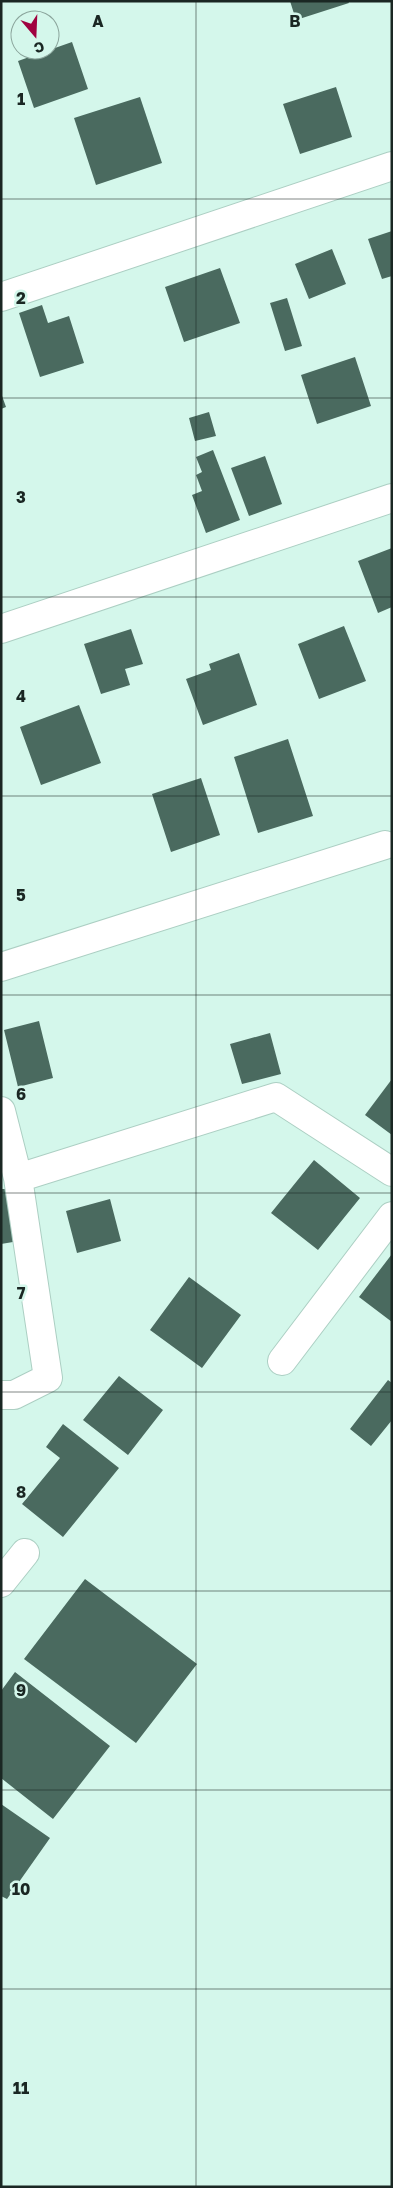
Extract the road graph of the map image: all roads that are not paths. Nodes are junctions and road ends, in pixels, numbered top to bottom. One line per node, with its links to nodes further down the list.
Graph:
1 (392, 166): 2 (street)
2 (1, 297)
3 (392, 498): 4 (street)
4 (1, 629)
5 (384, 845): 6 (street)
6 (1, 966)
7 (1, 1111): 9 (street)
8 (392, 1172): 9 (street)
9 (18, 1178): 12 (street)
10 (392, 1216): 11 (street)
11 (282, 1361)
12 (1, 1395)
13 (25, 1553): 14 (street)
14 (1, 1583)

